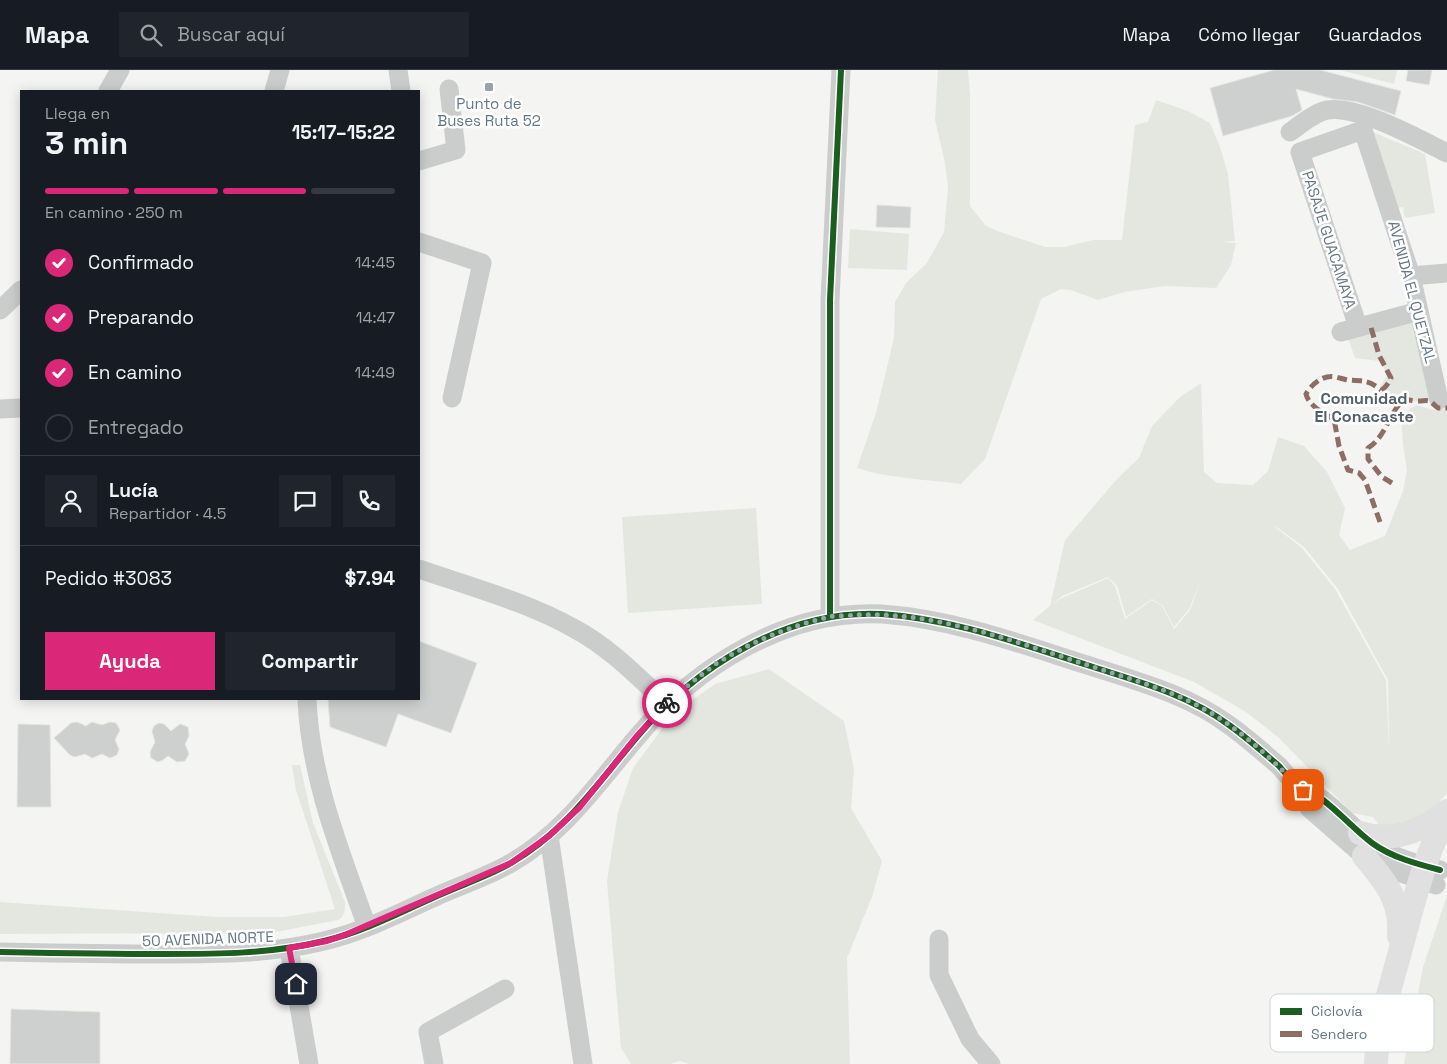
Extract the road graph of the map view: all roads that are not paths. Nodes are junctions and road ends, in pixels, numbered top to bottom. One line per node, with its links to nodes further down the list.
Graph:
1 (120, 70): 6 (street)
2 (280, 70): 7 (street)
3 (398, 70): 8 (street)
4 (841, 70): 24 (street)
5 (449, 89): 12 (street)
6 (109, 90)
7 (274, 90)
8 (401, 90)
9 (1290, 132): 11 (street)
10 (1300, 152): 15 (street, AVENIDA EL QUETZAL); 18 (street, PASAJE GUACAMAYA)
11 (1447, 153)
12 (420, 161)
13 (420, 242): 19 (street)
14 (1447, 273): 15 (street)
15 (1411, 276): 18 (street, AVENIDA EL QUETZAL)
16 (20, 291): 17 (street)
17 (0, 310)
18 (1419, 311): 20 (street, AVENIDA EL QUETZAL)
19 (452, 398)
20 (1439, 400)
21 (20, 408): 22 (street)
22 (0, 409)
23 (420, 569): 26 (street)
24 (830, 617): 26 (street, 50 AVENIDA NORTE); 27 (street, 50 AVENIDA NORTE)
25 (307, 700): 33 (street)
26 (666, 703): 30 (street, 50 AVENIDA NORTE)
27 (1303, 790): 29 (street, 50 AVENIDA NORTE); 31 (street, 50 AVENIDA NORTE)
28 (1447, 812): 29 (main road); 32 (main road)
29 (1360, 833): 32 (street, 50 AVENIDA NORTE)
30 (549, 836): 33 (street, 50 AVENIDA NORTE); 43 (street)
31 (1364, 856): 32 (street, 50 AVENIDA NORTE); 37 (main road)
32 (1433, 870): 37 (main road); 40 (main road)
33 (367, 927): 35 (street, 50 AVENIDA NORTE)
34 (939, 939): 44 (street)
35 (289, 948): 36 (street, 50 AVENIDA NORTE); 41 (street)
36 (0, 952)
37 (1395, 972): 39 (main road)
38 (505, 989): 42 (street)
39 (1389, 994)
40 (1402, 994)
41 (309, 1064)
42 (434, 1064)
43 (583, 1064)
44 (991, 1064)

